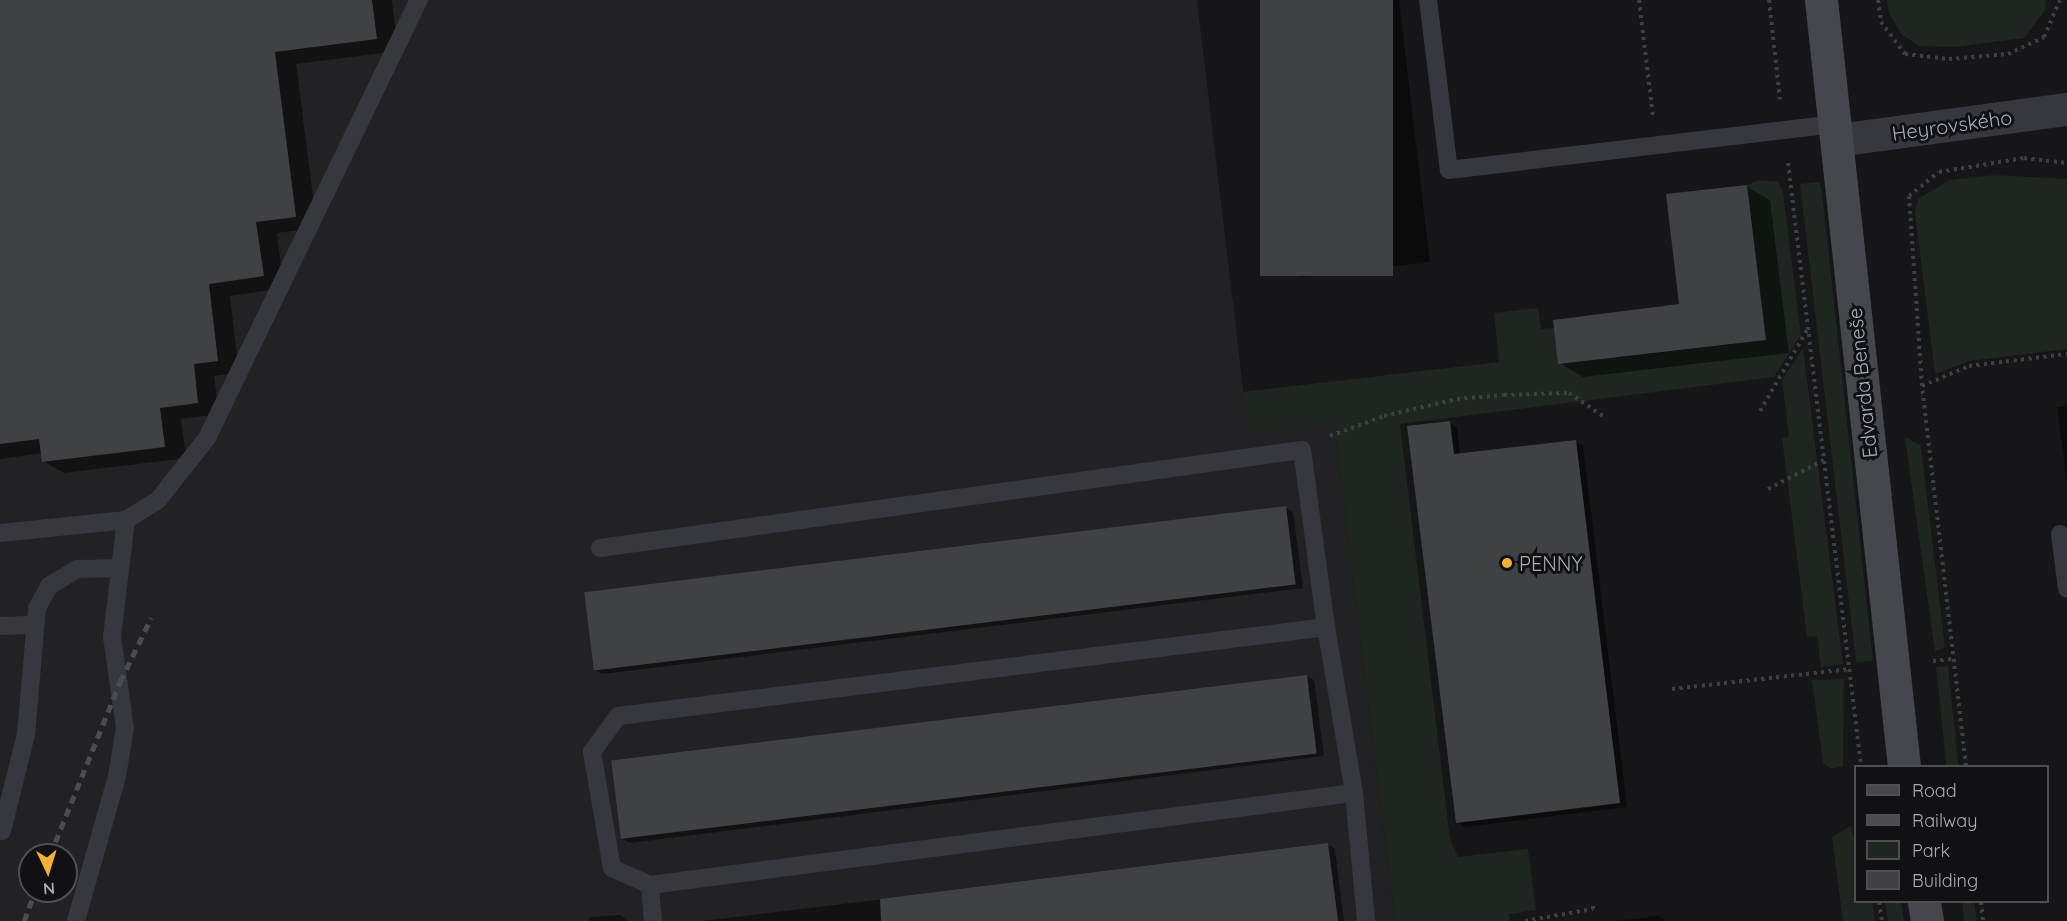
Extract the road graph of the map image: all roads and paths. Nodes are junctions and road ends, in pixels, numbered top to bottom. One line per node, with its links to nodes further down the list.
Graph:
1 (419, 0): 21 (lane)
2 (1428, 0): 11 (lane)
3 (1639, 0): 11 (path)
4 (1769, 0): 9 (path)
5 (1821, 0): 10 (street, Edvarda Beneše)
6 (1878, 0): 7 (path)
7 (2060, 0)
8 (2067, 109): 10 (street, Heyrovského)
9 (1784, 130): 10 (lane); 11 (lane); 13 (path)
10 (1836, 132): 31 (street, Edvarda Beneše)
11 (1657, 146)
12 (2067, 163): 15 (path)
13 (1808, 329): 16 (path); 19 (path)
14 (2067, 354): 15 (path)
15 (1922, 386): 30 (path)
16 (1760, 411)
17 (1603, 416): 18 (path)
18 (1302, 450): 24 (lane); 29 (lane)
19 (1824, 460): 20 (path); 32 (path)
20 (1768, 489)
21 (126, 520): 22 (lane); 25 (lane)
22 (0, 533)
23 (2060, 534): 26 (lane)
24 (600, 548)
25 (120, 568): 27 (lane); 44 (lane)
26 (2067, 589)
27 (35, 625): 28 (lane); 38 (lane)
28 (0, 626)
29 (1326, 627): 37 (lane); 39 (lane)
30 (1953, 659): 31 (path); 36 (path)
31 (1893, 665): 32 (path); 35 (street, Edvarda Beneše)
32 (1849, 670): 33 (path); 34 (path)
33 (1672, 688)
34 (1861, 765)
35 (1904, 765)
36 (1966, 765)
37 (1354, 793): 39 (lane); 46 (lane)
38 (2, 831)
39 (650, 885): 45 (lane)
40 (1593, 903): 47 (path)
41 (1879, 903): 48 (path)
42 (1924, 903): 49 (street)
43 (1981, 903): 50 (path)
44 (76, 921)
45 (653, 921)
46 (1366, 921)
47 (1525, 921)
48 (1882, 921)
49 (1927, 921)
50 (1983, 921)

